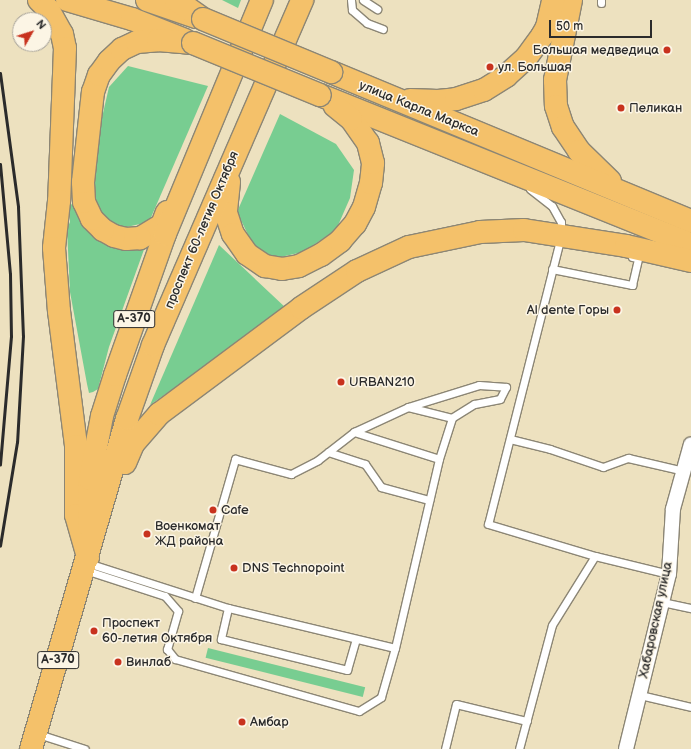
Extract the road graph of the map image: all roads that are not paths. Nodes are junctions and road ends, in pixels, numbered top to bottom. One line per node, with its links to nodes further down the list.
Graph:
1 (39, 0): 38 (main road)
2 (67, 0): 14 (main road)
3 (147, 0): 12 (main road, улица Карла Маркса)
4 (176, 0): 12 (main road)
5 (262, 0): 15 (main road, проспект 60-летия Октября / А-370)
6 (302, 0): 18 (main road, проспект 60-летия Октября / А-370)
7 (351, 0): 13 (lane)
8 (364, 0): 11 (lane)
9 (553, 0): 17 (main road)
10 (571, 0): 20 (main road)
11 (377, 9)
12 (203, 19): 17 (main road, улица Карла Маркса, bridge)
13 (383, 29)
14 (193, 43): 15 (main road); 16 (main road, bridge)
15 (223, 91): 38 (main road, проспект 60-летия Октября / А-370)
16 (320, 95): 18 (main road); 19 (main road)
17 (386, 95): 20 (main road, улица Карла Маркса)
18 (230, 161): 38 (main road, проспект 60-летия Октября / А-370)
19 (505, 169): 22 (lane); 23 (main road)
20 (636, 198): 21 (main road, улица Карла Маркса)
21 (691, 221)
22 (560, 239): 24 (lane); 26 (main road); 27 (lane); 38 (main road)
23 (691, 244)
24 (606, 252)
25 (622, 255): 27 (lane)
26 (691, 261)
27 (552, 269): 31 (lane)
28 (408, 407): 29 (lane); 29 (lane); 30 (lane)
29 (452, 418): 34 (lane)
30 (354, 432): 33 (lane); 34 (lane)
31 (510, 439): 35 (lane); 37 (lane)
32 (691, 444): 35 (street, Хабаровская улица)
33 (328, 452): 36 (lane); 40 (lane)
34 (439, 459): 36 (lane)
35 (684, 471): 39 (street, Хабаровская улица)
36 (429, 500): 45 (lane)
37 (596, 556): 39 (lane); 48 (lane)
38 (87, 564): 40 (lane); 45 (lane); 49 (main road, проспект 60-летия Октября / А-370)
39 (669, 574): 41 (street, Хабаровская улица)
40 (195, 598): 42 (lane)
41 (662, 602): 43 (lane); 46 (street, Хабаровская улица)
42 (228, 608): 44 (lane); 44 (lane)
43 (691, 608)
44 (356, 639): 45 (lane)
45 (395, 648)
46 (640, 695): 47 (lane); 53 (street, Хабаровская улица)
47 (691, 707)
48 (526, 721): 51 (lane); 52 (lane)
49 (34, 741): 50 (lane)
50 (85, 749)
51 (445, 749)
52 (519, 749)
53 (626, 749)

